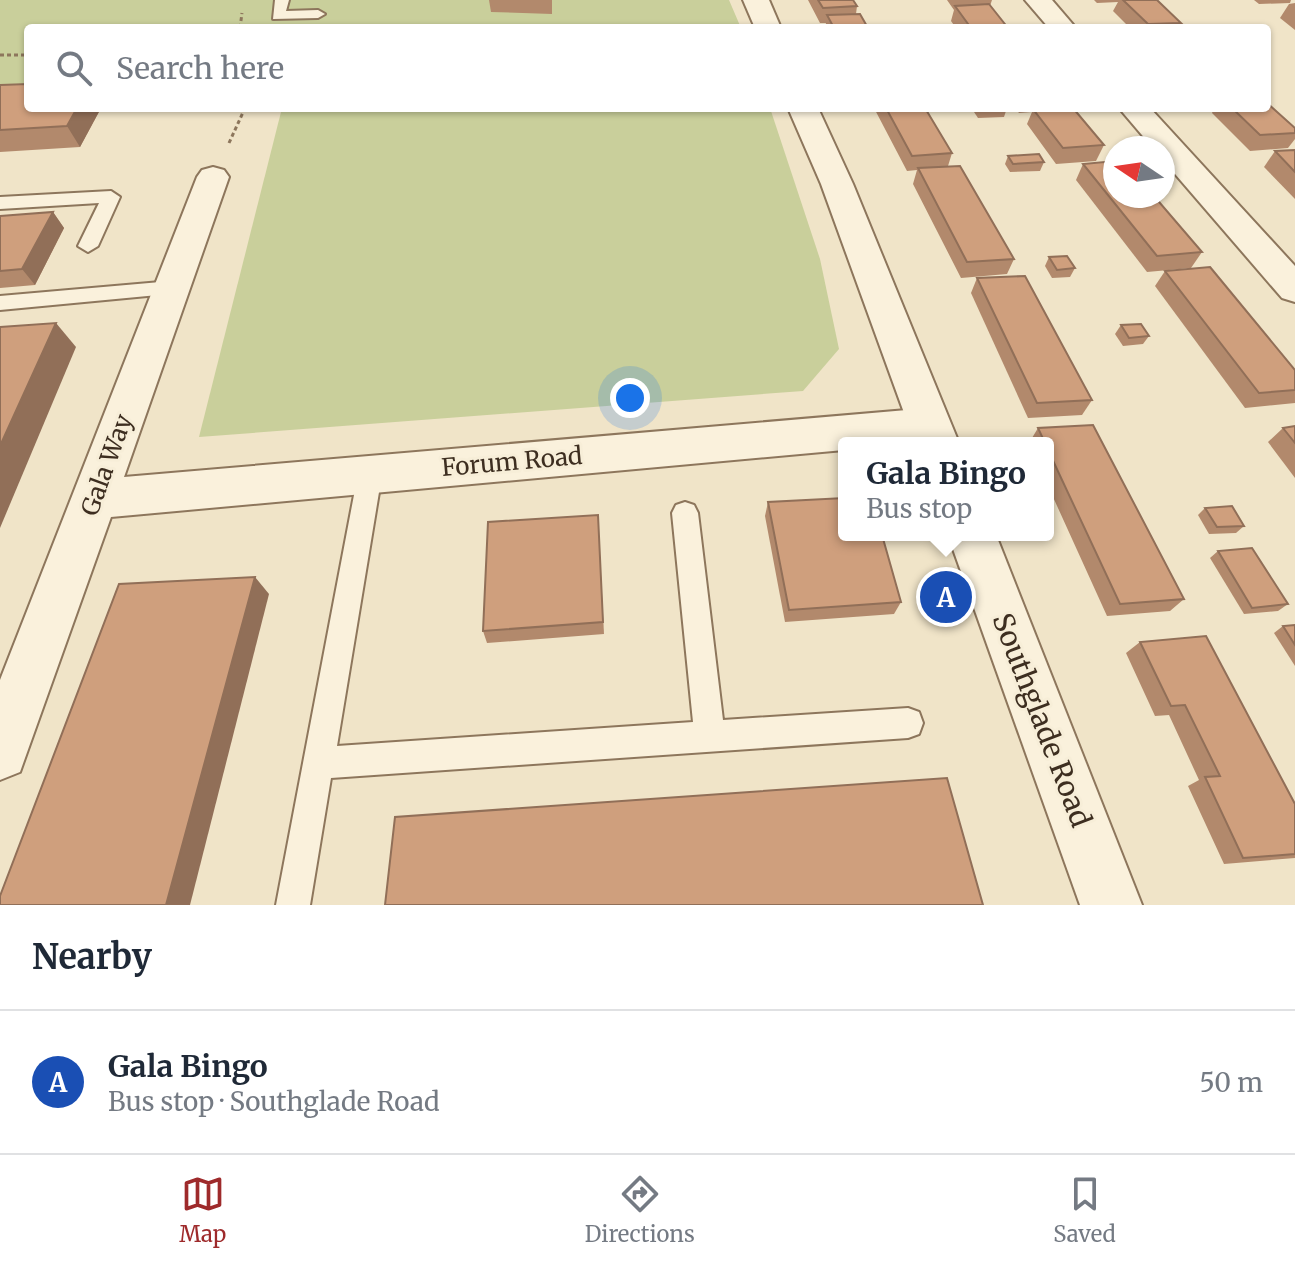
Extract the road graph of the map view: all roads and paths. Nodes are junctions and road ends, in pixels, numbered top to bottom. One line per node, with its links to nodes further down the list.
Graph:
1 (282, 0): 4 (lane)
2 (756, 0): 5 (street)
3 (1038, 0): 6 (street)
4 (318, 14)
5 (766, 24)
6 (1059, 24)
7 (0, 55): 8 (path)
8 (24, 55)
9 (805, 112): 17 (street)
10 (1138, 112): 15 (street)
11 (213, 177): 14 (street, Gala Way)
12 (0, 203): 13 (lane)
13 (88, 246)
14 (172, 288): 16 (lane); 21 (street, Gala Way)
15 (1295, 289)
16 (0, 303)
17 (933, 434): 18 (street, Forum Road)
18 (891, 437)
19 (838, 441): 20 (street, Forum Road)
20 (370, 474): 21 (street, Forum Road); 27 (lane)
21 (94, 499): 26 (street, Gala Way)
22 (685, 513): 25 (lane)
23 (974, 541): 29 (street, Southglade Road)
24 (908, 723): 25 (lane)
25 (710, 736): 27 (lane)
26 (0, 752)
27 (319, 763): 28 (lane)
28 (293, 905)
29 (1111, 905)

